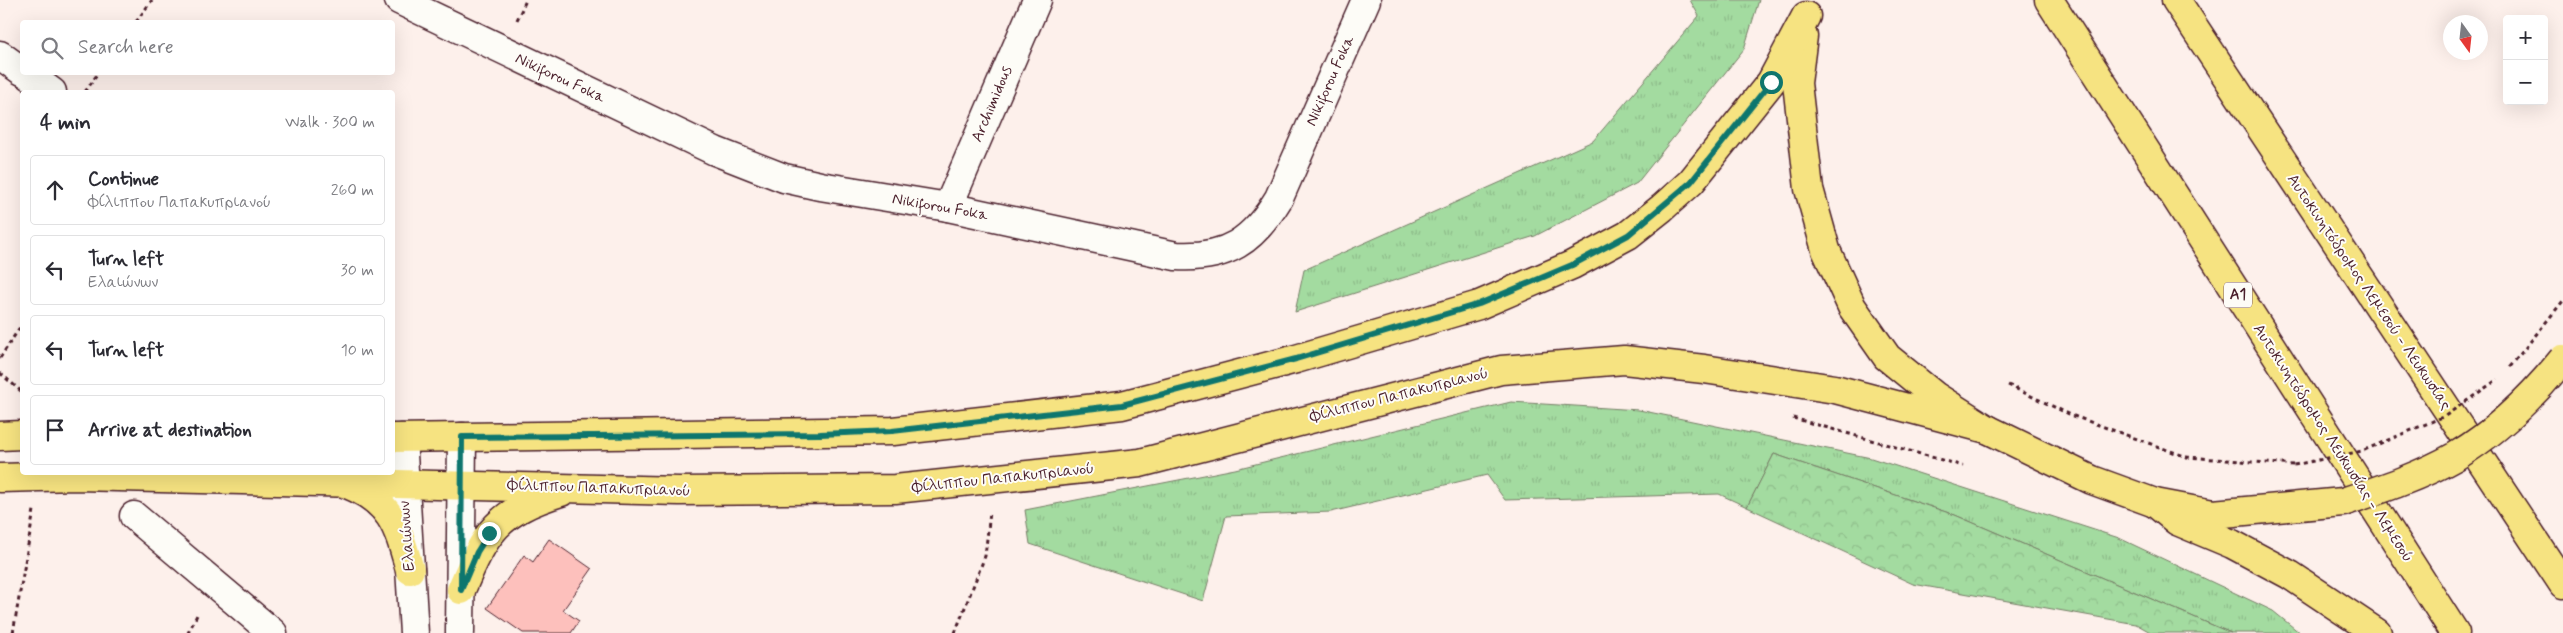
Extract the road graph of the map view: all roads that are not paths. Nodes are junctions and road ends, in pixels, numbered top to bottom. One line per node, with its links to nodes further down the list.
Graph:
1 (398, 0): 11 (street, Nikiforou Foka)
2 (1037, 0): 11 (street, Archimidous)
3 (1366, 0): 11 (street, Nikiforou Foka)
4 (2049, 0): 32 (main road, Αυτοκινητόδρομος Λευκωσίας - Λεμεσού / A1)
5 (2176, 0): 26 (main road, Αυτοκινητόδρομος Λεμεσού - Λευκωσίας)
6 (1807, 8): 13 (main road); 16 (main road)
7 (0, 55): 8 (street)
8 (20, 69)
9 (28, 75): 10 (street)
10 (49, 90)
11 (948, 207)
12 (2563, 359): 23 (main road, bridge)
13 (1987, 429): 22 (main road, Φίλιππου Παπακυπριανού); 23 (main road)
14 (20, 435): 15 (main road)
15 (0, 436)
16 (462, 437): 17 (main road); 21 (street)
17 (397, 438): 20 (street, Ελαιώνων)
18 (0, 478): 19 (main road, Φίλιππου Παπακυπριανού)
19 (339, 481): 20 (main road, Φίλιππου Παπακυπριανού); 25 (main road)
20 (404, 484): 21 (main road, Φίλιππου Παπακυπριανού); 25 (street, Ελαιώνων)
21 (462, 484): 22 (main road, Φίλιππου Παπακυπριανού); 27 (street)
22 (576, 487): 27 (main road)
23 (2155, 503): 31 (main road)
24 (134, 516): 28 (street)
25 (410, 570): 29 (street, Ελαιώνων)
26 (2563, 584)
27 (461, 590): 30 (street)
28 (273, 633)
29 (414, 633)
30 (460, 633)
31 (2377, 633)
32 (2455, 633)

